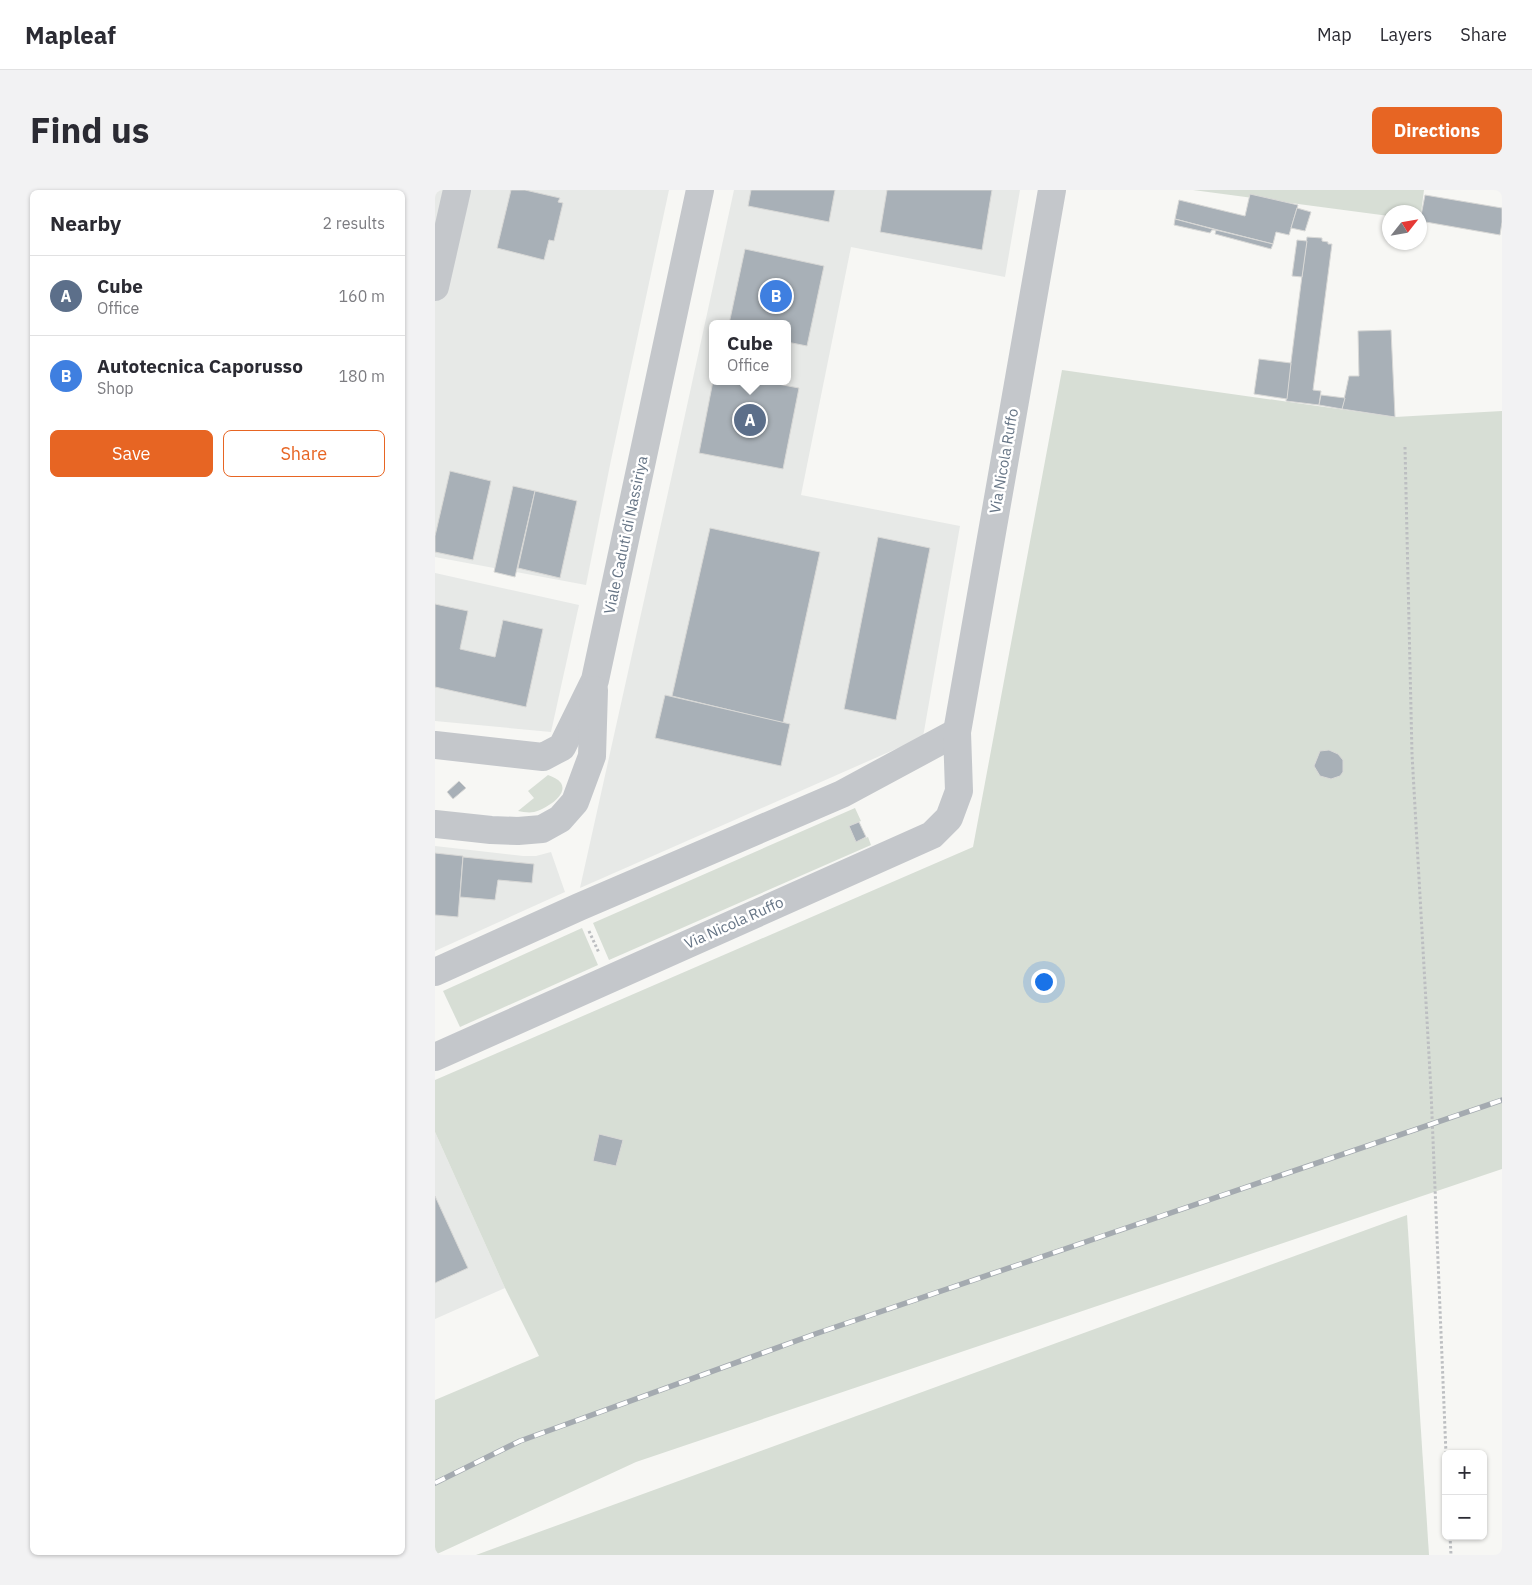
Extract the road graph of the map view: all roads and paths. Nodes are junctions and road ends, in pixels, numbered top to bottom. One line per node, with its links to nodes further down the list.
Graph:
1 (457, 190): 4 (street)
2 (701, 190): 6 (street, Viale Caduti di Nassiriya)
3 (1052, 190): 7 (street, Via Nicola Ruffo)
4 (435, 287)
5 (1405, 447): 14 (path)
6 (595, 680): 8 (street, Viale Caduti di Nassiriya); 9 (street)
7 (957, 732): 10 (street); 12 (street, Via Nicola Ruffo)
8 (435, 745)
9 (435, 824)
10 (579, 907): 11 (street); 12 (path)
11 (435, 972)
12 (610, 979): 13 (street, Via Nicola Ruffo)
13 (435, 1057)
14 (1447, 1450)
15 (1450, 1540): 16 (path)
16 (1451, 1555)

